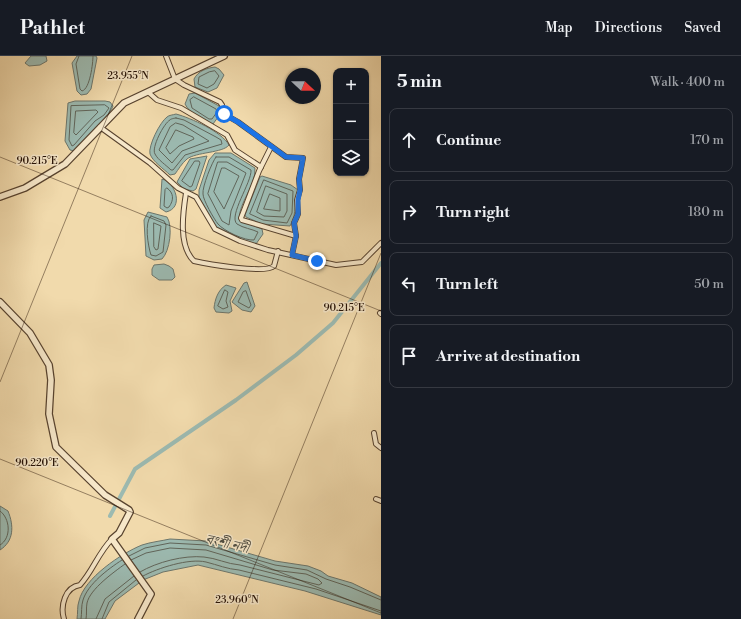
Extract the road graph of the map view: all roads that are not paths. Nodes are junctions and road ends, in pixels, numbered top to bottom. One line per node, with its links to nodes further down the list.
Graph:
1 (166, 56): 3 (street)
2 (224, 56): 3 (street)
3 (175, 79): 4 (street); 6 (street)
4 (148, 92): 5 (street); 7 (street)
5 (100, 127): 8 (street); 9 (street)
6 (271, 147): 7 (street); 10 (street)
7 (261, 167): 10 (street)
8 (186, 193): 12 (street); 12 (street)
9 (0, 197)
10 (296, 236): 13 (street)
11 (381, 242): 13 (street)
12 (278, 252): 13 (street)
13 (292, 255)
14 (0, 302): 17 (street)
15 (374, 433): 16 (street)
16 (381, 448)
17 (113, 541): 18 (street); 19 (street)
18 (64, 619)
19 (138, 619)

